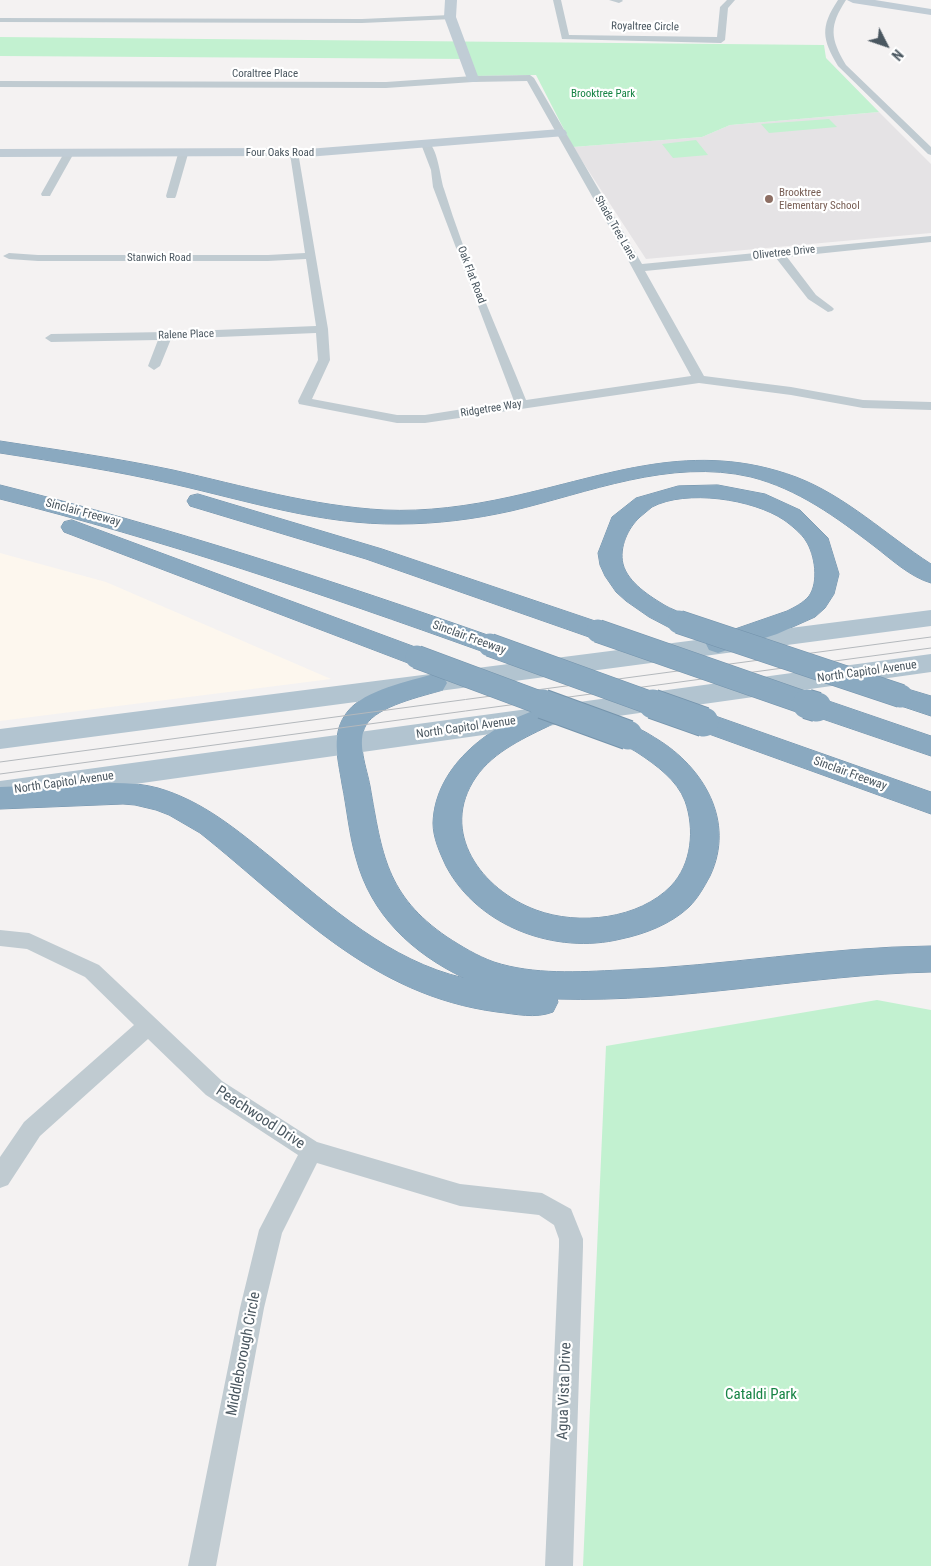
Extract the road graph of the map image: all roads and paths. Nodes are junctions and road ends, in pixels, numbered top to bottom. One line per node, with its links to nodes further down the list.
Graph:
1 (450, 0): 7 (street)
2 (557, 0): 3 (street, Royaltree Circle)
3 (731, 0)
4 (842, 0): 14 (street)
5 (853, 0): 6 (street)
6 (931, 12)
7 (450, 17): 8 (street); 10 (street)
8 (0, 20)
9 (530, 78): 10 (street, Coraltree Place); 12 (street, Shade Tree Lane)
10 (473, 79): 11 (street, Coraltree Place)
11 (0, 84)
12 (560, 133): 13 (street, Four Oaks Road); 25 (street, Shade Tree Lane)
13 (426, 144): 18 (street, Four Oaks Road); 32 (street, Oak Flat Road)
14 (931, 152)
15 (0, 153): 16 (street, Four Oaks Road)
16 (69, 153): 17 (street, Four Oaks Road); 19 (street)
17 (183, 154): 18 (street, Four Oaks Road); 20 (street)
18 (295, 154): 24 (street, Ridgetree Way)
19 (46, 194)
20 (171, 196)
21 (931, 239): 22 (street, Olivetree Drive)
22 (779, 254): 25 (street, Olivetree Drive); 26 (street)
23 (9, 256): 24 (street, Stanwich Road)
24 (309, 256): 27 (street, Ridgetree Way)
25 (638, 268): 31 (street, Shade Tree Lane)
26 (828, 309)
27 (322, 329): 28 (street, Ralene Place); 32 (street, Ridgetree Way)
28 (166, 336): 29 (street, Ralene Place); 30 (street)
29 (51, 338)
30 (154, 366)
31 (699, 379): 32 (street, Ridgetree Way); 33 (street, Ridgetree Way)
32 (521, 404)
33 (931, 406)
34 (0, 448): 37 (highway); 46 (highway, bridge)
35 (0, 492): 36 (highway, Sinclair Freeway)
36 (40, 501): 43 (highway, bridge); 49 (highway, Sinclair Freeway, bridge)
37 (931, 575)
38 (931, 618): 39 (main road)
39 (718, 644): 41 (main road); 42 (highway, bridge)
40 (931, 663): 43 (main road, North Capitol Avenue)
41 (434, 683): 44 (main road); 45 (highway)
42 (931, 706)
43 (544, 717): 45 (main road, North Capitol Avenue)
44 (0, 739)
45 (349, 744): 47 (main road, North Capitol Avenue); 52 (highway)
46 (931, 746)
47 (0, 792)
48 (0, 798): 52 (highway)
49 (931, 803)
50 (0, 938): 53 (street, Peachwood Drive)
51 (931, 959): 52 (highway)
52 (654, 984)
53 (148, 1026): 54 (street, Peachwood Drive); 55 (street)
54 (312, 1151): 56 (street, Peachwood Drive); 57 (street, Middleborough Circle)
55 (0, 1177)
56 (563, 1217): 58 (street, Agua Vista Drive)
57 (202, 1566)
58 (558, 1566)

